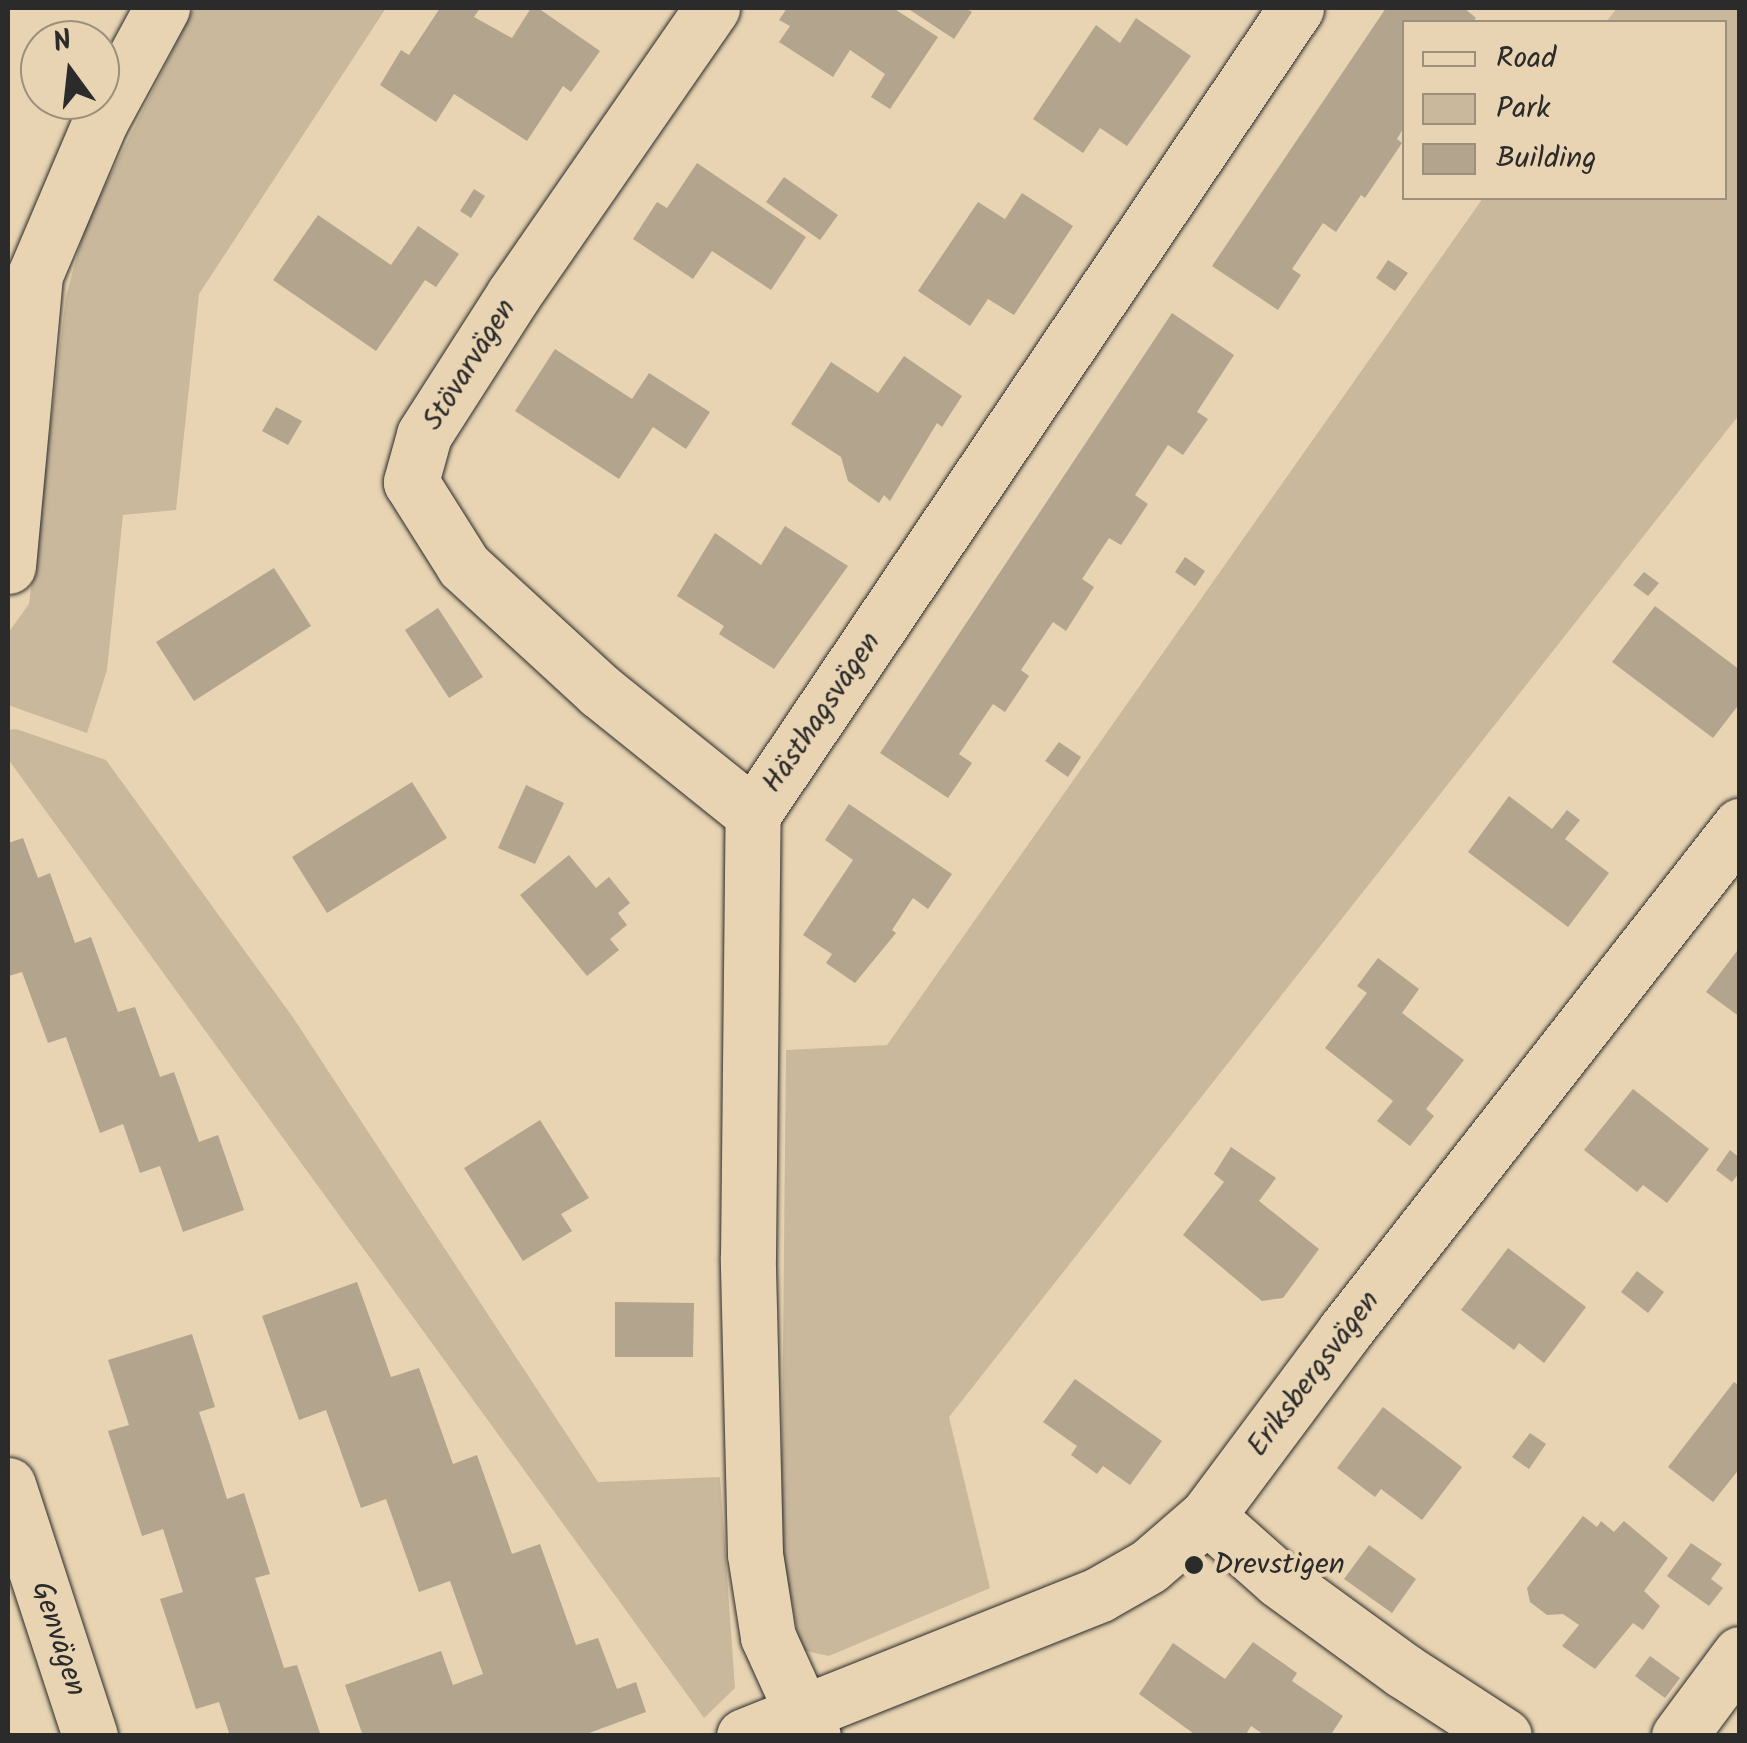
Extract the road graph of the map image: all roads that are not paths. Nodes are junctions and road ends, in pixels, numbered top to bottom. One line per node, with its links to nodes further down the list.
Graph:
1 (162, 8): 4 (street)
2 (712, 8): 5 (street, Stövarvägen)
3 (1296, 8): 5 (street, Hästhagsvägen)
4 (8, 566)
5 (753, 814): 10 (street, Hästhagsvägen)
6 (1740, 826): 8 (street, Eriksbergsvägen)
7 (8, 1485): 11 (street, Genvägen)
8 (1207, 1516): 10 (street, Eriksbergsvägen); 13 (street)
9 (1740, 1654): 14 (street)
10 (806, 1725): 12 (street, Eriksbergsvägen)
11 (90, 1736)
12 (744, 1736)
13 (1504, 1736)
14 (1680, 1736)

